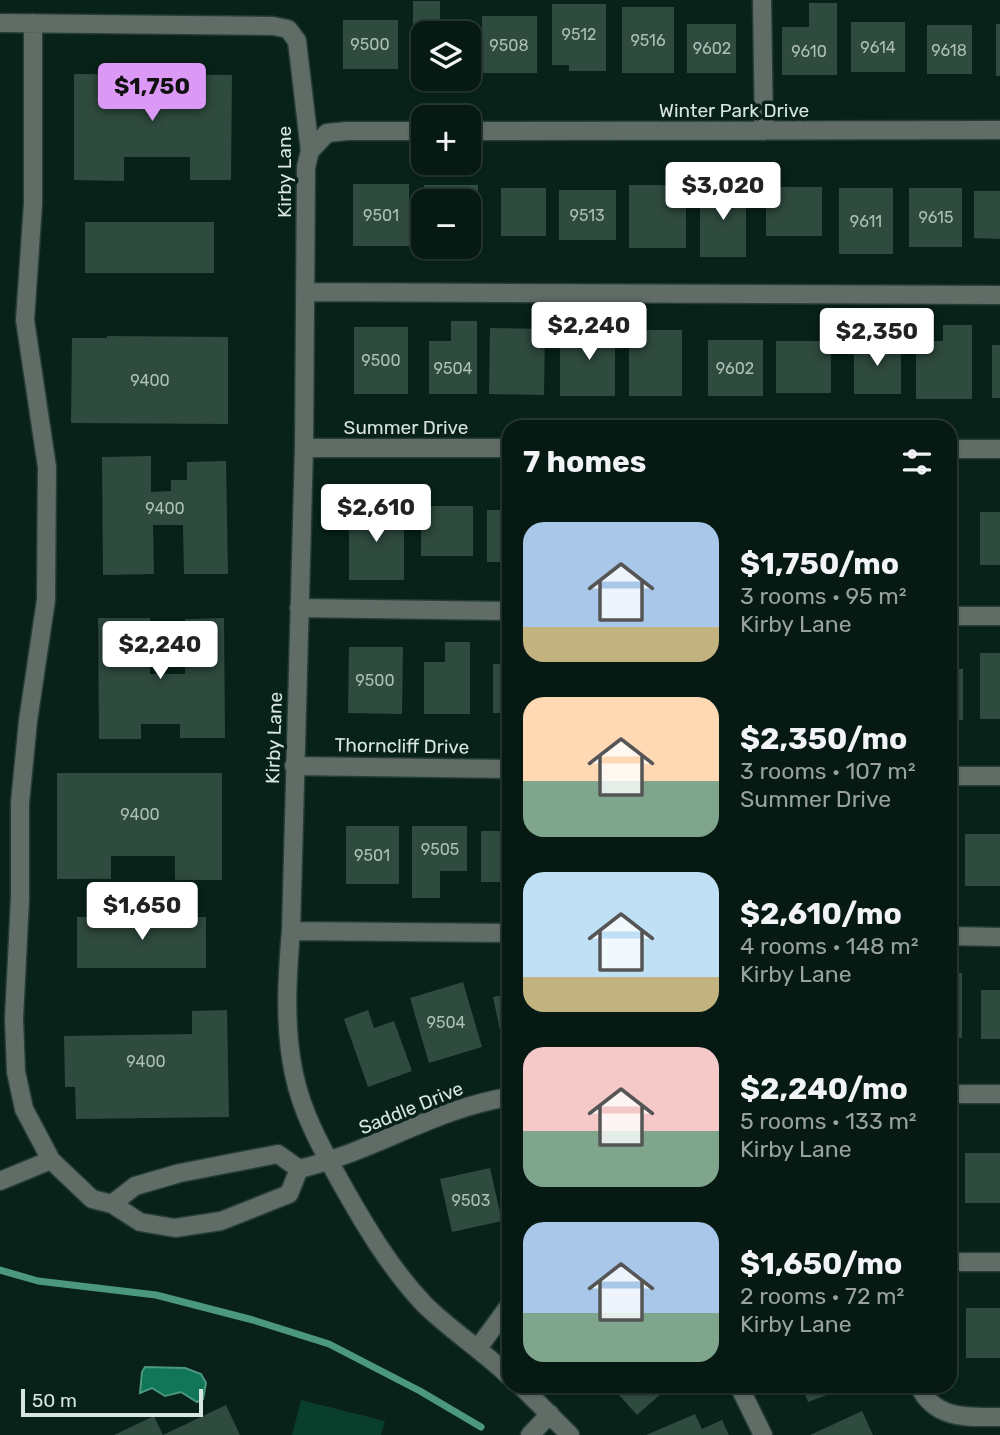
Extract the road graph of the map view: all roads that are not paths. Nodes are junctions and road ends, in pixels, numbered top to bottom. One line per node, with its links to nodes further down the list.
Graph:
1 (762, 0): 7 (street)
2 (0, 23): 3 (street)
3 (33, 23): 8 (street, Kirby Lane); 30 (street)
4 (1000, 130): 7 (street, Winter Park Drive)
5 (411, 131): 8 (street)
6 (481, 131): 7 (street, Winter Park Drive)
7 (764, 131)
8 (310, 151): 9 (street, Kirby Lane)
9 (305, 292): 10 (street); 11 (street, Kirby Lane)
10 (1000, 295)
11 (304, 448): 12 (street, Summer Drive); 15 (street, Kirby Lane)
12 (502, 448)
13 (957, 449): 14 (street)
14 (1000, 449)
15 (299, 608): 16 (street); 19 (street, Kirby Lane)
16 (502, 611)
17 (957, 616): 18 (street)
18 (1000, 616)
19 (294, 766): 20 (street, Thorncliff Drive); 23 (street, Kirby Lane)
20 (502, 769)
21 (957, 776): 22 (street)
22 (1000, 776)
23 (291, 931): 24 (street); 31 (street, Kirby Lane)
24 (502, 933)
25 (957, 936): 26 (street)
26 (1000, 937)
27 (957, 1094): 28 (street)
28 (1000, 1094)
29 (502, 1098): 31 (street, Saddle Drive)
30 (51, 1160): 33 (street); 34 (street)
31 (330, 1162): 32 (street, Saddle Drive); 38 (street, Kirby Lane)
32 (299, 1169): 34 (street); 34 (street)
33 (0, 1181)
34 (112, 1204)
35 (957, 1262): 36 (street)
36 (1000, 1262)
37 (502, 1316): 38 (street)
38 (478, 1348): 39 (street, Kirby Lane)
39 (502, 1370)
40 (528, 1393): 43 (street)
41 (742, 1393): 47 (street)
42 (922, 1393): 44 (street)
43 (550, 1414): 45 (street); 46 (street)
44 (1000, 1417)
45 (530, 1435)
46 (570, 1435)
47 (763, 1435)

